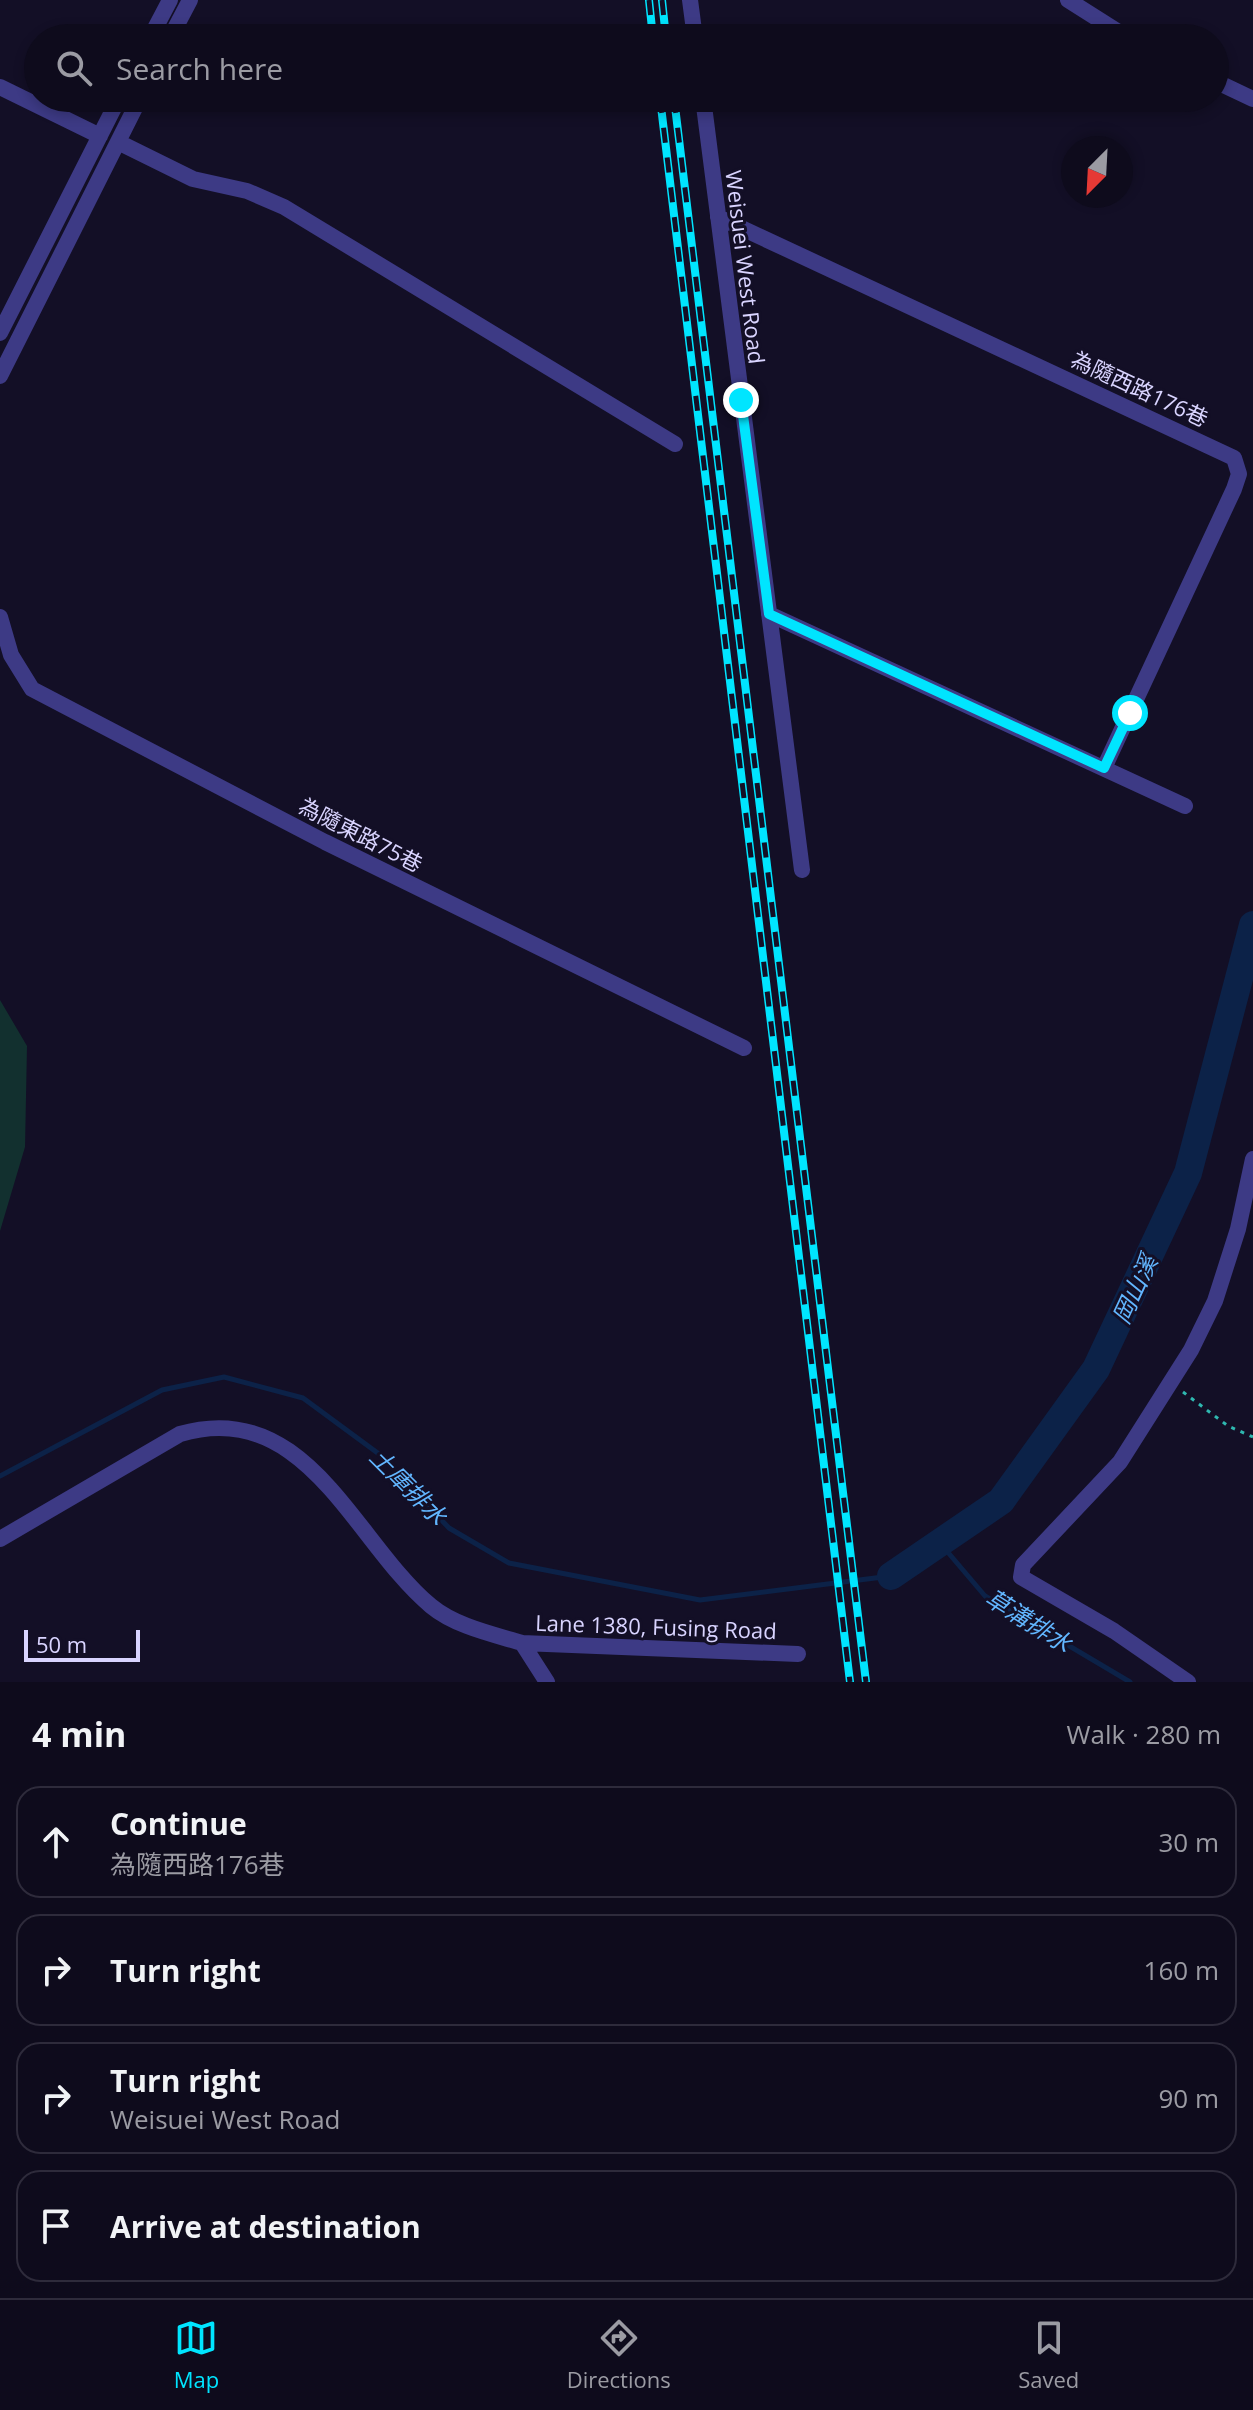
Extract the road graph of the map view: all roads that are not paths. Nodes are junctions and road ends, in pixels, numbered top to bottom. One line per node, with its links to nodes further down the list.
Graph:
1 (170, 0): 5 (street)
2 (190, 0): 6 (street)
3 (690, 0): 7 (street)
4 (1068, 0): 8 (street)
5 (157, 24)
6 (177, 24)
7 (693, 24)
8 (1106, 24)
9 (0, 87): 11 (street)
10 (1229, 88): 12 (street)
11 (24, 99)
12 (1253, 99)
13 (51, 112): 17 (street)
14 (112, 112): 17 (street)
15 (133, 112): 18 (street)
16 (705, 112): 19 (street, Weisuei West Road)
17 (100, 136): 20 (street)
18 (118, 142): 21 (street); 22 (street)
19 (718, 217): 23 (street, Weisuei West Road); 25 (street, 為隨西路176巷)
20 (0, 333)
21 (0, 376)
22 (675, 444)
23 (769, 614): 25 (street); 27 (street, Weisuei West Road)
24 (0, 617): 28 (street, 為隨東路75巷)
25 (1104, 768): 26 (street)
26 (1185, 806)
27 (802, 870)
28 (744, 1048)
29 (1253, 1159): 34 (street)
30 (0, 1539): 31 (street, Lane 1380, Fusing Road)
31 (522, 1643): 32 (street, Lane 1380, Fusing Road); 33 (street)
32 (798, 1654)
33 (547, 1682)
34 (1188, 1682)

